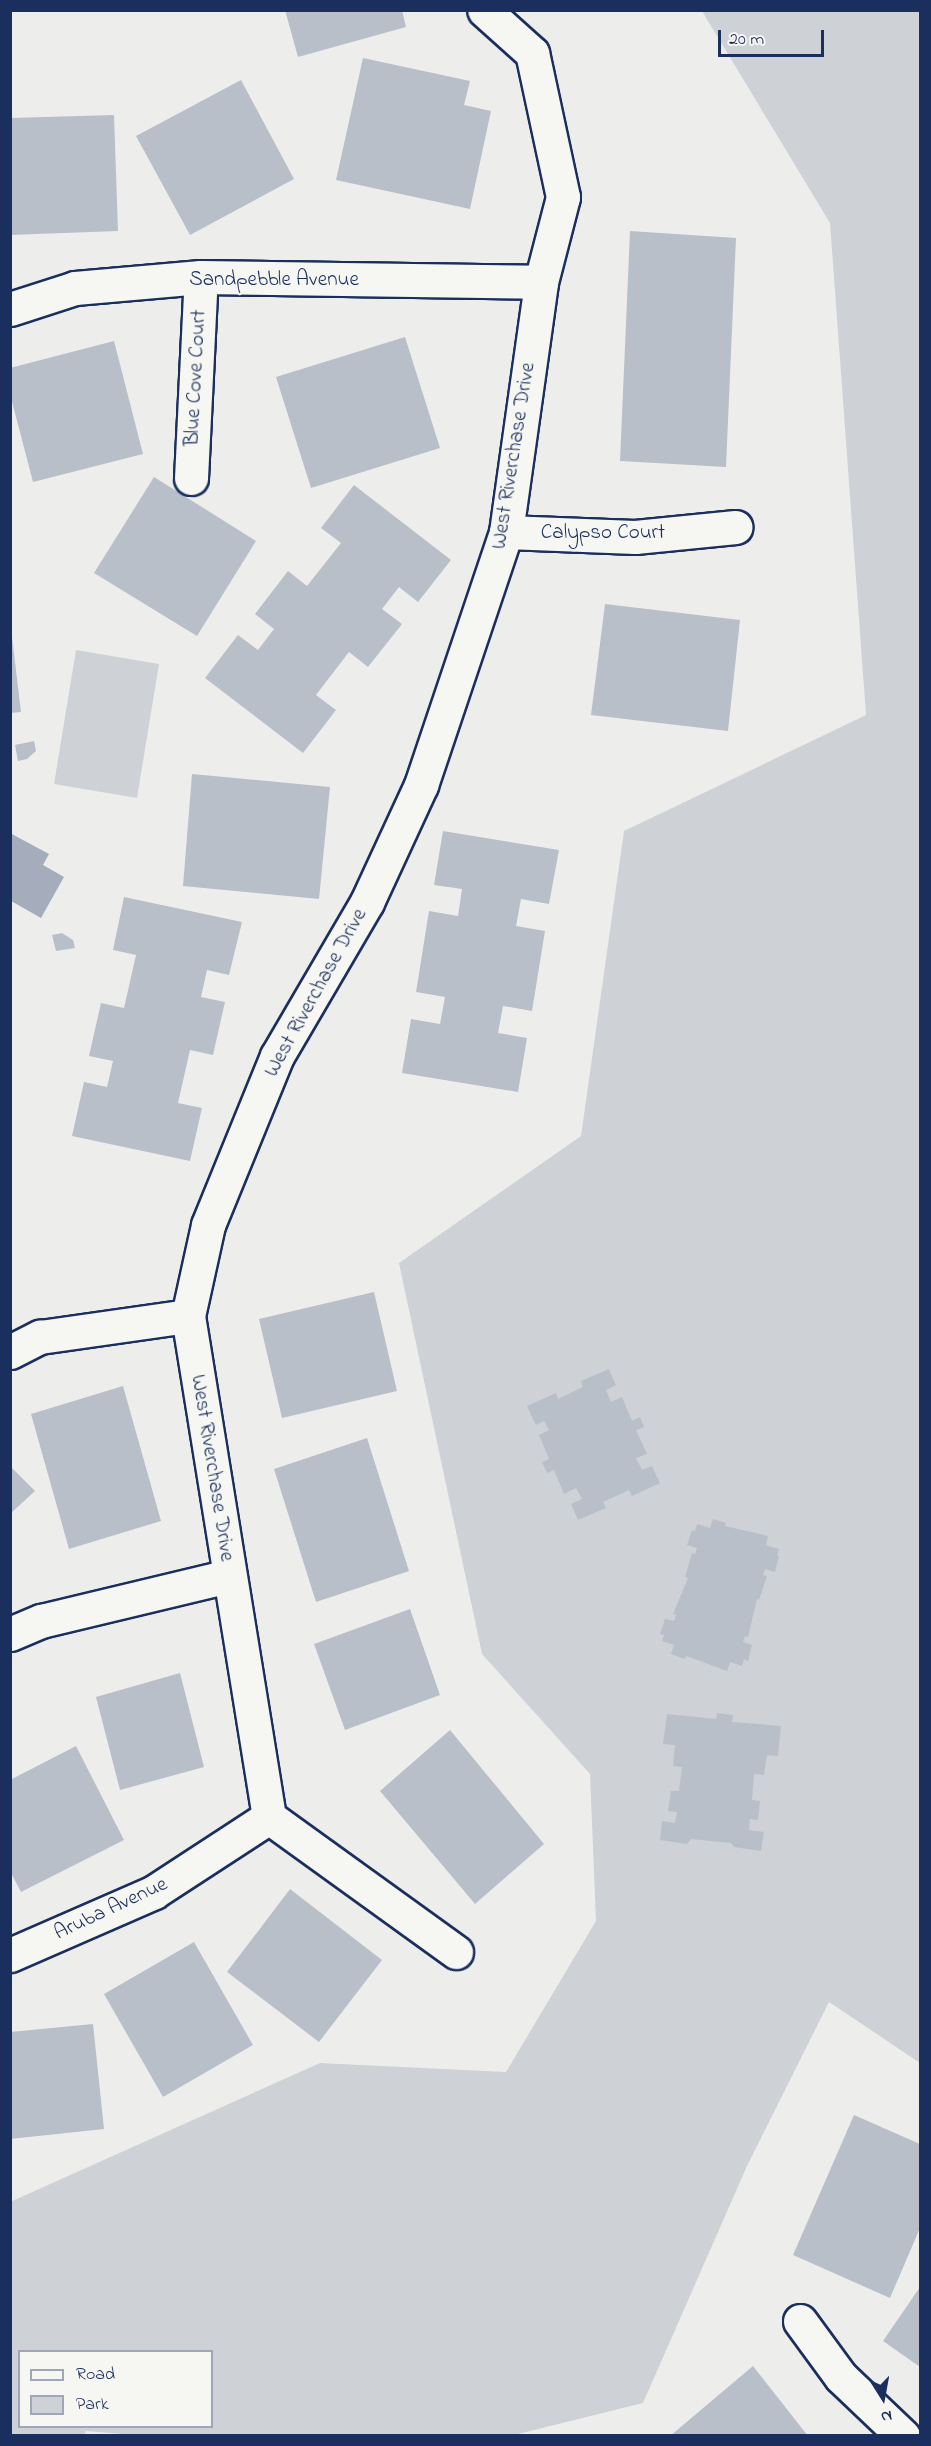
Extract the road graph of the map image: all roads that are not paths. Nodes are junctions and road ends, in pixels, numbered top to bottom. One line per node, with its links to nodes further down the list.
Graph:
1 (484, 10): 3 (street, West Riverchase Drive)
2 (201, 278): 3 (street, Sandpebble Avenue); 4 (street, Sandpebble Avenue); 5 (street, Blue Cove Court)
3 (541, 282): 7 (street, West Riverchase Drive)
4 (10, 309)
5 (191, 478)
6 (736, 527): 7 (street, Calypso Court)
7 (506, 532): 8 (street, West Riverchase Drive)
8 (188, 1316): 9 (street); 10 (street, West Riverchase Drive)
9 (10, 1352)
10 (230, 1576): 11 (street); 12 (street, West Riverchase Drive)
11 (10, 1634)
12 (269, 1817): 13 (street); 14 (street, Aruba Avenue)
13 (456, 1952)
14 (10, 1955)
15 (800, 2321): 16 (street)
16 (903, 2436)

